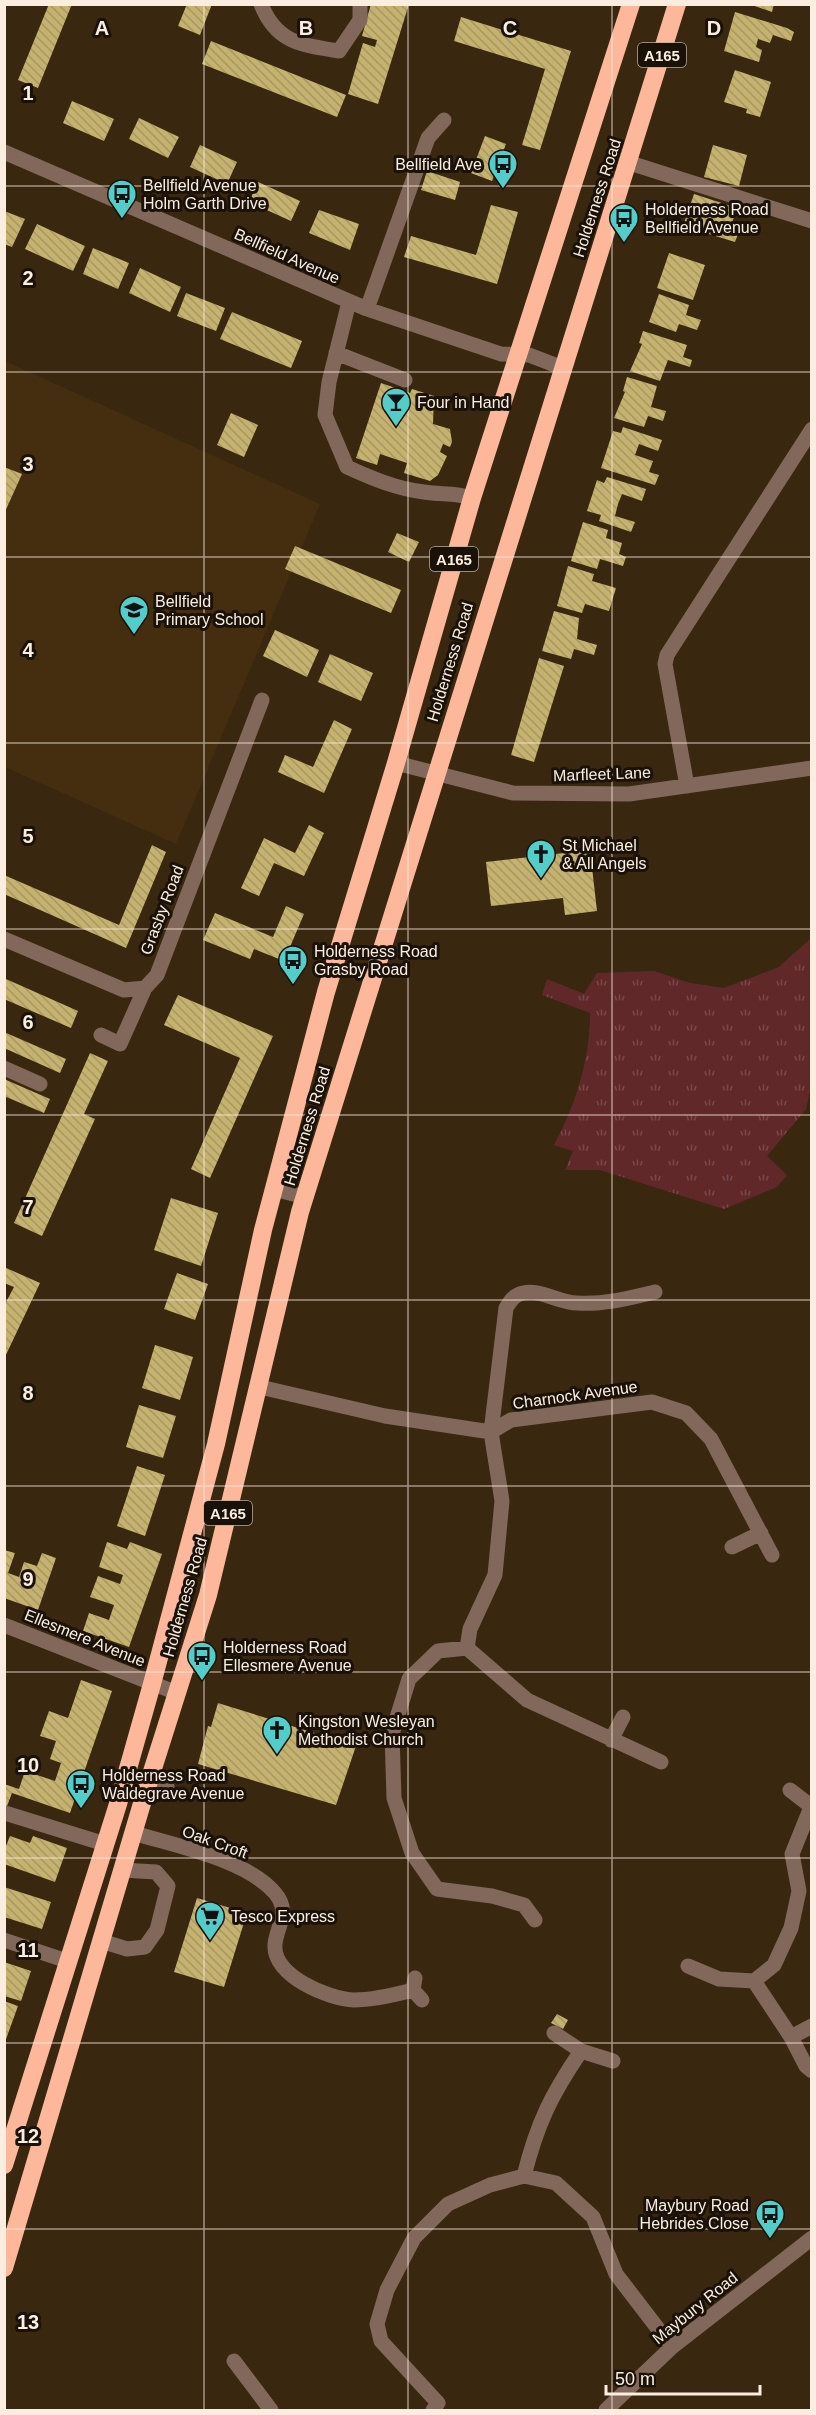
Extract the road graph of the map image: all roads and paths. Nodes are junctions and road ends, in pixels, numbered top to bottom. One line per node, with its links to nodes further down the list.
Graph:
1 (261, 4): 2 (street)
2 (360, 4)
3 (631, 4): 12 (highway, Holderness Road / A165)
4 (677, 4): 7 (highway, Holderness Road / A165)
5 (444, 120): 10 (street)
6 (4, 152): 9 (street, Bellfield Avenue)
7 (630, 163): 8 (street); 13 (highway, Holderness Road / A165)
8 (812, 220)
9 (349, 302): 10 (street, Bellfield Avenue); 11 (street)
10 (367, 309): 12 (street, Bellfield Avenue)
11 (336, 353): 14 (street); 16 (street)
12 (516, 355): 13 (street, Bellfield Avenue); 16 (highway, Holderness Road / A165)
13 (563, 368): 20 (highway, Holderness Road / A165)
14 (405, 380)
15 (812, 429): 21 (street)
16 (472, 498): 18 (highway, Holderness Road / A165)
17 (262, 700): 23 (street, Grasby Road)
18 (396, 763): 20 (street, Marfleet Lane); 27 (highway, Holderness Road / A165)
19 (812, 768): 21 (street, Marfleet Lane)
20 (436, 773): 21 (street, Marfleet Lane); 28 (highway, Holderness Road / A165)
21 (687, 786)
22 (4, 939): 23 (street)
23 (145, 988): 24 (street, Grasby Road)
24 (101, 1035)
25 (4, 1068): 26 (street)
26 (40, 1084)
27 (274, 1189): 28 (street); 37 (highway, Holderness Road / A165)
28 (305, 1197): 30 (highway, Holderness Road / A165)
29 (655, 1292): 31 (street)
30 (260, 1387): 31 (street); 38 (highway, Holderness Road / A165)
31 (491, 1432): 32 (street, Charnock Avenue); 36 (street)
32 (760, 1533): 33 (street); 34 (street, Charnock Avenue)
33 (732, 1547)
34 (772, 1555)
35 (4, 1625): 37 (street, Ellesmere Avenue)
36 (467, 1648): 40 (street); 50 (street)
37 (152, 1684): 38 (street, Ellesmere Avenue); 48 (highway, Holderness Road / A165)
38 (177, 1693): 42 (highway, Holderness Road / A165)
39 (622, 1717): 40 (street)
40 (611, 1740): 41 (street)
41 (661, 1762)
42 (149, 1782): 43 (street); 47 (highway, Holderness Road / A165)
43 (167, 1787)
44 (790, 1790): 45 (street)
45 (811, 1807): 55 (street)
46 (5, 1813): 48 (street)
47 (134, 1833): 49 (highway, Holderness Road / A165); 56 (street, Oak Croft)
48 (105, 1844): 53 (highway, Holderness Road / A165)
49 (123, 1870): 52 (highway, Holderness Road / A165); 52 (street)
50 (535, 1920)
51 (4, 1940): 53 (street)
52 (101, 1941): 66 (highway, Holderness Road / A165)
53 (68, 1961): 63 (highway, Holderness Road / A165)
54 (688, 1966): 55 (street)
55 (754, 1981): 59 (street)
56 (416, 1989)
57 (812, 2026): 59 (street)
58 (554, 2032): 60 (street)
59 (791, 2037): 62 (street)
60 (581, 2051): 61 (street); 64 (street)
61 (613, 2061)
62 (812, 2071)
63 (4, 2165)
64 (524, 2175): 67 (street); 70 (street)
65 (812, 2238): 67 (street, Maybury Road)
66 (6, 2256)
67 (672, 2347): 71 (street, Maybury Road)
68 (234, 2361): 69 (street)
69 (271, 2410)
70 (433, 2410)
71 (606, 2410)

